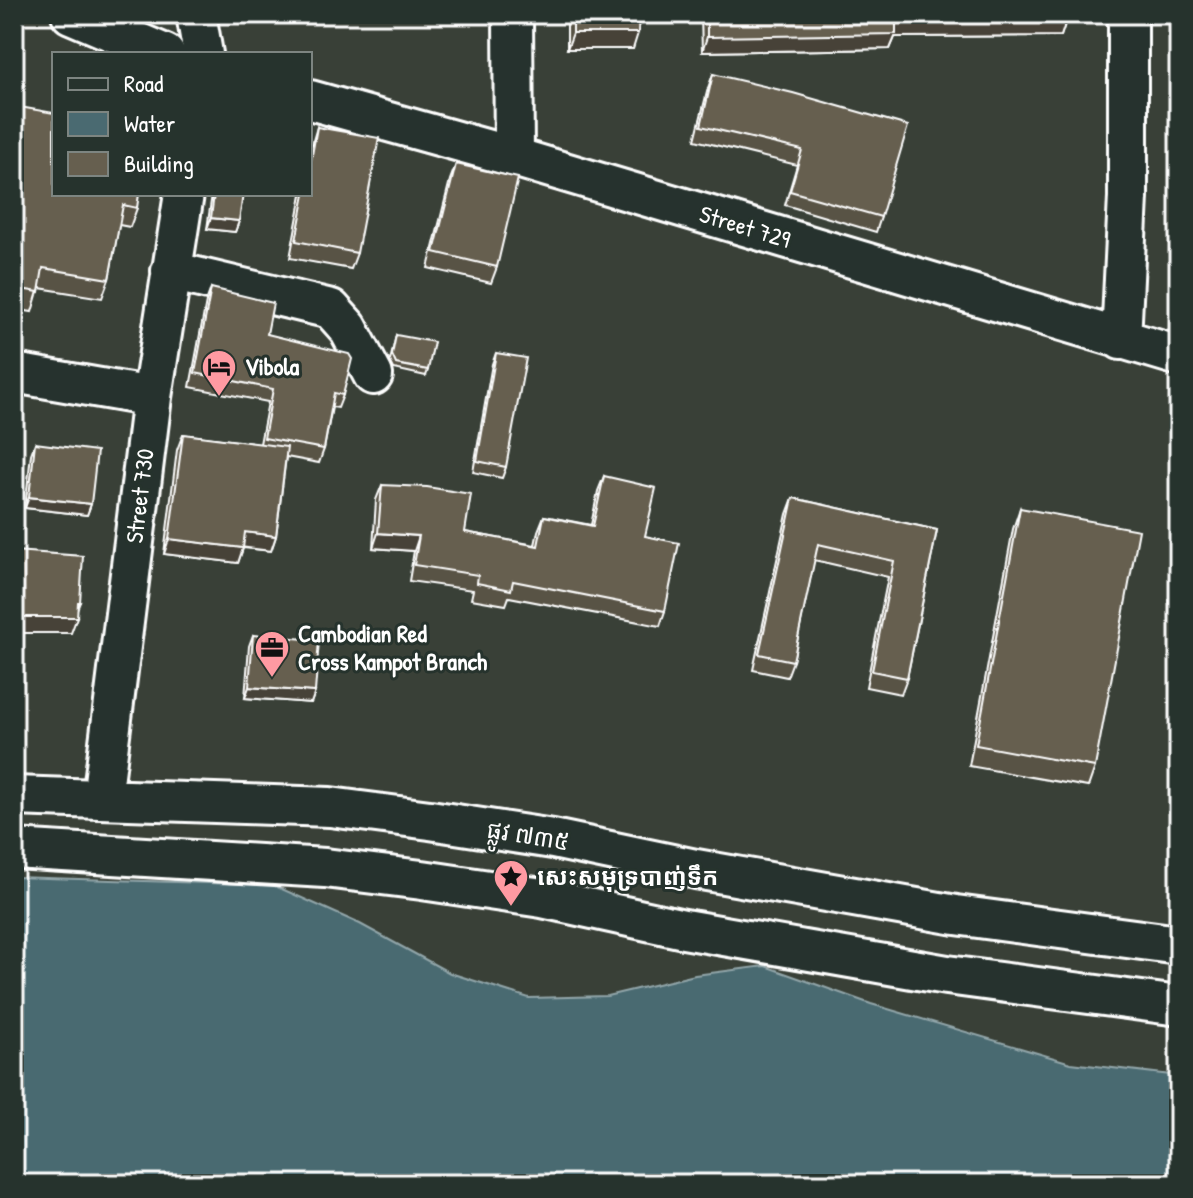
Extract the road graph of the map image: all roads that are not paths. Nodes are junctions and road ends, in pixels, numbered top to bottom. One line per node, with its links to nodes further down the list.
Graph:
1 (71, 14): 5 (street)
2 (196, 14): 6 (street)
3 (513, 14): 8 (street)
4 (1128, 14): 11 (street)
5 (160, 52)
6 (203, 52)
7 (312, 101): 8 (street, Street 729)
8 (514, 157): 11 (street, Street 729)
9 (184, 196): 10 (street, Street 730)
10 (171, 271): 14 (street); 15 (street, Street 730)
11 (1121, 340): 12 (street, Street 729)
12 (1179, 356)
13 (14, 373): 15 (street)
14 (373, 375)
15 (152, 397): 17 (street, Street 730)
16 (14, 796): 17 (street, ផ្លូវ ៧៣៥)
17 (102, 799): 19 (street, ផ្លូវ ៧៣៥)
18 (14, 849): 20 (street)
19 (1179, 945)
20 (1179, 1006)

